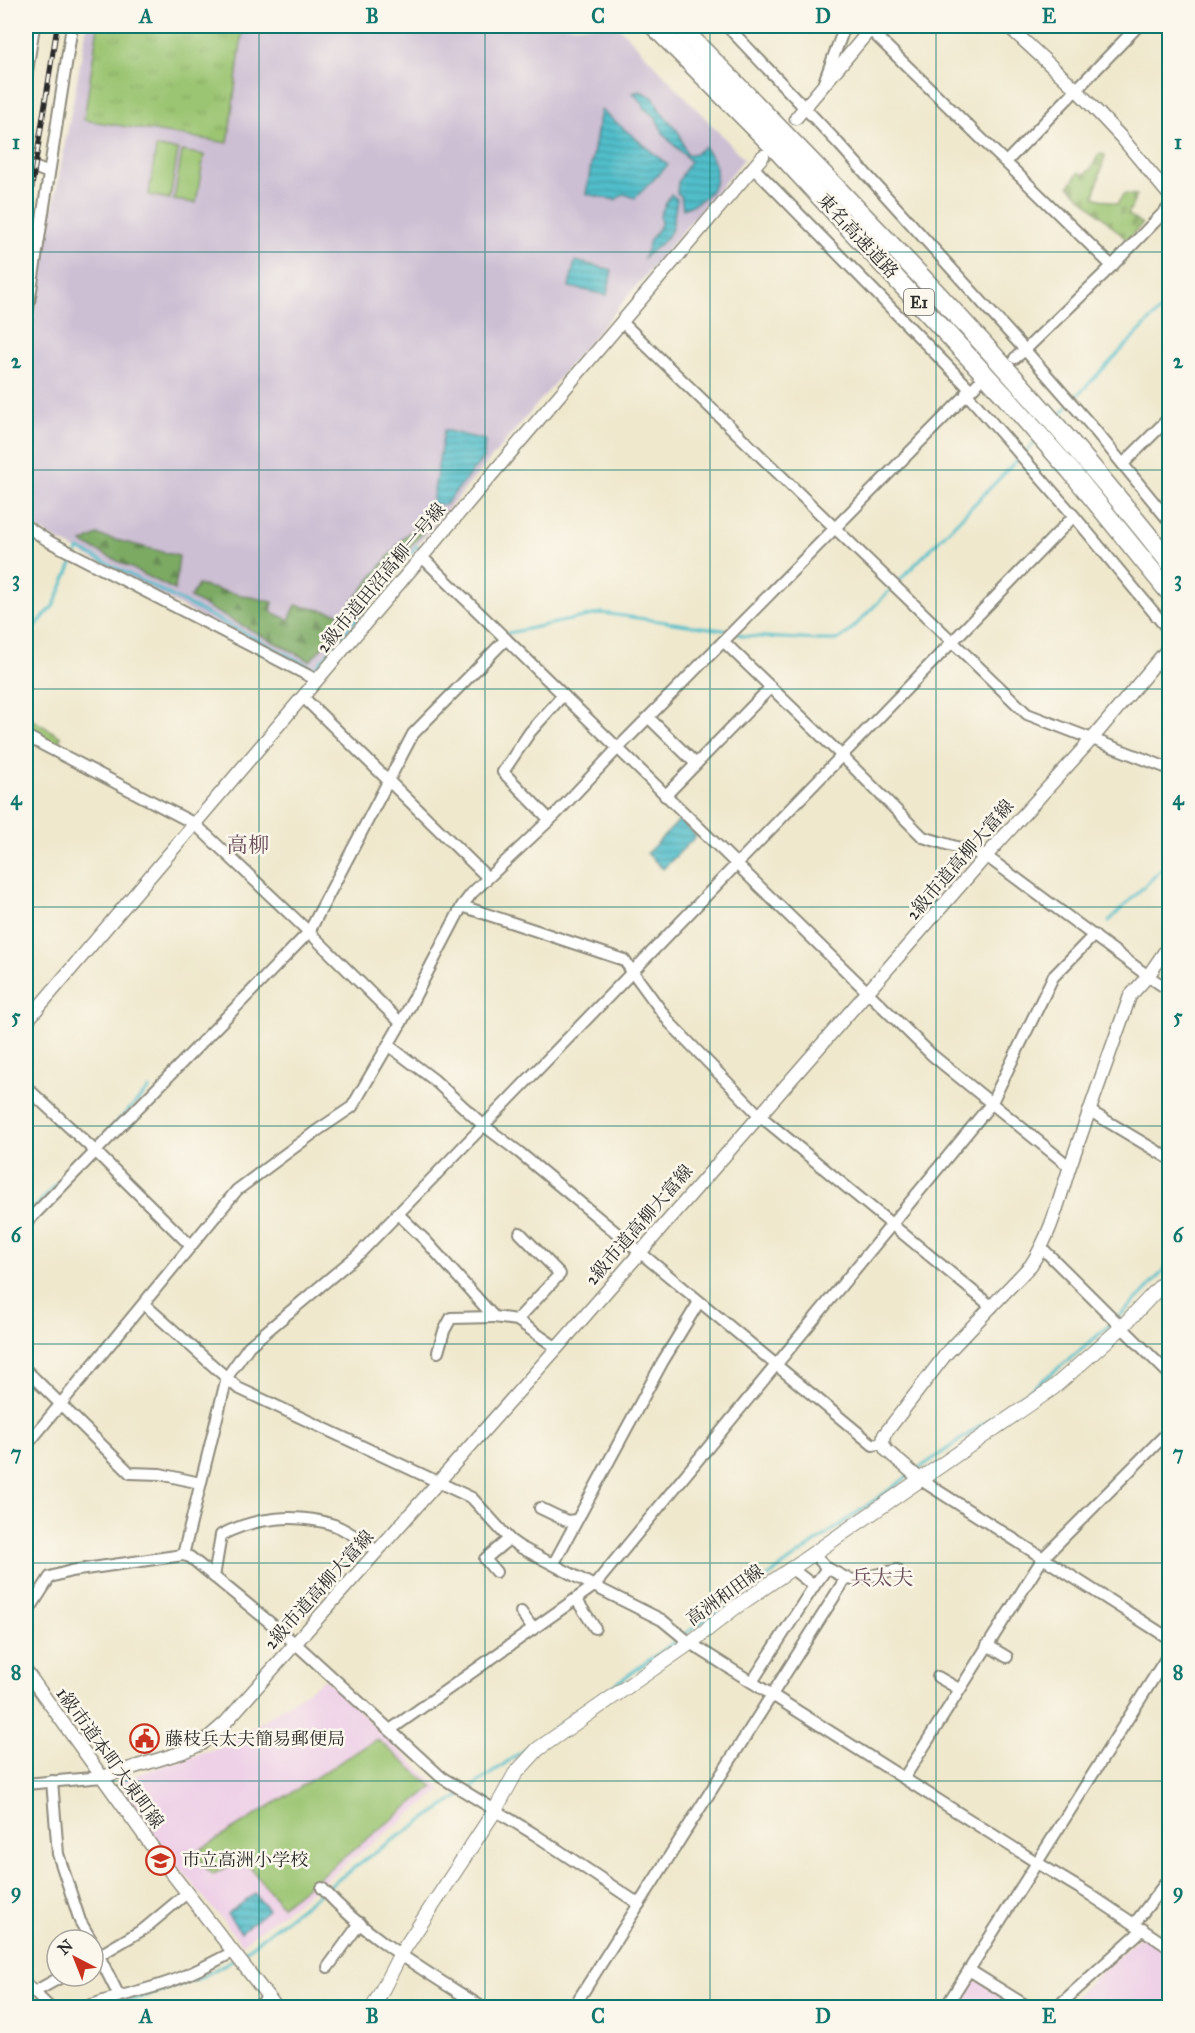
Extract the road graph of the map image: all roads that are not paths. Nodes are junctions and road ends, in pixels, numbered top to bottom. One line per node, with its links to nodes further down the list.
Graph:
1 (34, 26): 10 (street)
2 (72, 26): 18 (street)
3 (654, 26): 35 (highway, 東名高速道路 / E1)
4 (679, 26): 34 (highway, 東名高速道路 / E1)
5 (727, 26): 13 (street)
6 (845, 26): 11 (street)
7 (1138, 26): 12 (street)
8 (872, 28): 11 (street); 15 (street)
9 (1014, 28): 12 (street)
10 (26, 78)
11 (828, 79): 13 (street)
12 (1076, 89): 15 (street); 19 (street)
13 (800, 113): 24 (street)
14 (763, 156): 17 (street, 2級市道田沼高柳一号線)
15 (1006, 162): 21 (street)
16 (26, 164): 18 (street)
17 (753, 167): 23 (street, 2級市道田沼高柳一号線); 26 (street)
18 (49, 173): 22 (street)
19 (1170, 196)
20 (1170, 206): 21 (street)
21 (1112, 266): 24 (street)
22 (26, 322)
23 (622, 322): 32 (street); 33 (street, 2級市道田沼高柳一号線)
24 (1025, 350): 25 (street); 28 (street)
25 (1015, 358)
26 (971, 388): 29 (street); 32 (street)
27 (1170, 417): 28 (street)
28 (1123, 464): 30 (street)
29 (1074, 516): 36 (street); 38 (street)
30 (1170, 522)
31 (26, 526): 41 (street)
32 (835, 527): 38 (street); 39 (street)
33 (422, 556): 37 (street); 41 (street, 2級市道田沼高柳一号線)
34 (1170, 563)
35 (1170, 592)
36 (1170, 632)
37 (506, 639): 43 (street); 52 (street)
38 (952, 641): 47 (street); 49 (street)
39 (723, 642): 42 (street); 45 (street)
40 (1170, 646): 47 (street, 2級市道高柳大富線)
41 (317, 680): 44 (street, 2級市道田沼高柳一号線)
42 (771, 687): 49 (street); 50 (street)
43 (563, 695): 48 (street); 54 (street)
44 (303, 697): 52 (street); 55 (street, 2級市道田沼高柳一号線)
45 (649, 718): 48 (street); 50 (street)
46 (26, 736): 55 (street)
47 (1092, 739): 51 (street); 56 (street, 2級市道高柳大富線)
48 (617, 749): 53 (street); 54 (street)
49 (841, 755): 56 (street); 57 (street)
50 (696, 764): 53 (street)
51 (1170, 769)
52 (389, 782): 58 (street); 60 (street)
53 (665, 796): 57 (street)
54 (550, 820): 58 (street)
55 (195, 824): 60 (street); 67 (street, 2級市道田沼高柳一号線)
56 (986, 855): 61 (street); 66 (street, 2級市道高柳大富線)
57 (736, 865): 63 (street); 66 (street)
58 (487, 877): 59 (street)
59 (462, 906): 63 (street); 68 (street)
60 (309, 932): 68 (street); 75 (street)
61 (1094, 936): 64 (street); 71 (street)
62 (1170, 944): 64 (street)
63 (632, 973): 73 (street); 74 (street)
64 (1148, 976): 65 (street); 72 (street)
65 (1170, 988)
66 (868, 993): 71 (street); 73 (street, 2級市道高柳大富線)
67 (26, 1022)
68 (401, 1023): 69 (street)
69 (388, 1045): 74 (street); 82 (street)
70 (26, 1087): 75 (street)
71 (991, 1104): 77 (street); 80 (street)
72 (1090, 1111): 76 (street); 77 (street)
73 (759, 1115): 80 (street); 84 (street, 2級市道高柳大富線)
74 (483, 1125): 78 (street); 84 (street)
75 (95, 1151): 79 (street); 82 (street)
76 (1170, 1159)
77 (1070, 1167): 83 (street)
78 (397, 1213): 89 (street); 97 (street)
79 (26, 1223)
80 (891, 1224): 88 (street); 94 (street)
81 (520, 1233): 90 (street)
82 (191, 1246): 87 (street)
83 (1042, 1248): 88 (street); 91 (street)
84 (640, 1252): 86 (street); 92 (street, 2級市道高柳大富線)
85 (1170, 1276): 91 (main road, 高洲和田線)
86 (699, 1302): 94 (street); 106 (street)
87 (144, 1304): 97 (street); 98 (street)
88 (992, 1307): 100 (street)
89 (494, 1317): 90 (street); 93 (street)
90 (517, 1320): 92 (street)
91 (1121, 1328): 96 (street); 102 (main road, 高洲和田線)
92 (557, 1348): 103 (street, 2級市道高柳大富線)
93 (438, 1352)
94 (777, 1365): 100 (street); 119 (street)
95 (26, 1370): 98 (street)
96 (1170, 1375)
97 (227, 1377): 103 (street); 104 (street)
98 (60, 1404): 101 (street); 104 (street)
99 (1170, 1430): 111 (street)
100 (883, 1443): 102 (street)
101 (26, 1446)
102 (921, 1480): 109 (main road, 高洲和田線); 111 (street)
103 (439, 1482): 107 (street); 108 (street, 2級市道高柳大富線)
104 (200, 1483): 110 (street)
105 (540, 1508): 106 (street)
106 (576, 1520): 112 (street)
107 (509, 1539): 112 (street); 116 (street)
108 (378, 1551): 117 (street); 128 (street, 2級市道高柳大富線)
109 (814, 1554): 113 (street); 114 (main road, 高洲和田線)
110 (183, 1556): 117 (street); 123 (street)
111 (1043, 1557): 126 (street); 129 (street)
112 (554, 1563): 119 (street)
113 (827, 1568): 118 (street); 120 (street)
114 (792, 1569): 120 (street); 127 (main road, 高洲和田線)
115 (897, 1570): 118 (street)
116 (496, 1572)
117 (214, 1577): 128 (street)
118 (846, 1578): 136 (street)
119 (594, 1586): 121 (street); 127 (street)
120 (814, 1586): 134 (street)
121 (576, 1599): 124 (street); 125 (street)
122 (521, 1612): 125 (street)
123 (26, 1615)
124 (595, 1628)
125 (533, 1629): 137 (street)
126 (1170, 1640)
127 (690, 1643): 134 (street); 142 (main road, 高洲和田線)
128 (296, 1644): 137 (street); 138 (street, 2級市道高柳大富線)
129 (987, 1645): 131 (street); 135 (street)
130 (1170, 1652): 143 (street)
131 (1008, 1658)
132 (26, 1671): 138 (street, 1級市道本町大東町線)
133 (938, 1677): 135 (street)
134 (752, 1682): 136 (street)
135 (959, 1689): 139 (street)
136 (771, 1695): 139 (street); 147 (street)
137 (390, 1730): 142 (street)
138 (102, 1777): 140 (street); 146 (street, 1級市道本町大東町線)
139 (904, 1778): 143 (street)
140 (52, 1781): 141 (street); 150 (street)
141 (26, 1784)
142 (494, 1812): 147 (street); 154 (main road, 高洲和田線)
143 (1036, 1863): 149 (street); 156 (street)
144 (1170, 1877): 149 (street)
145 (322, 1888): 148 (street)
146 (187, 1893): 152 (street); 153 (street, 1級市道本町大東町線)
147 (639, 1904): 169 (street)
148 (360, 1923): 154 (street); 155 (street)
149 (1139, 1926): 151 (street); 172 (street)
150 (84, 1928)
151 (1170, 1948)
152 (105, 1952)
153 (233, 1952): 161 (street); 162 (street, 1級市道本町大東町線)
154 (400, 1955): 167 (main road, 高洲和田線); 168 (street)
155 (328, 1967)
156 (969, 1970): 170 (street); 171 (street)
157 (105, 1972): 161 (street)
158 (26, 1984): 160 (street)
159 (45, 1986): 160 (street)
160 (34, 1992): 163 (street)
161 (119, 1996): 164 (street)
162 (268, 1996): 165 (street); 166 (street, 1級市道本町大東町線)
163 (50, 2007)
164 (83, 2007)
165 (258, 2007)
166 (277, 2007)
167 (373, 2007)
168 (483, 2007)
169 (573, 2007)
170 (945, 2007)
171 (1030, 2007)
172 (1056, 2007)

